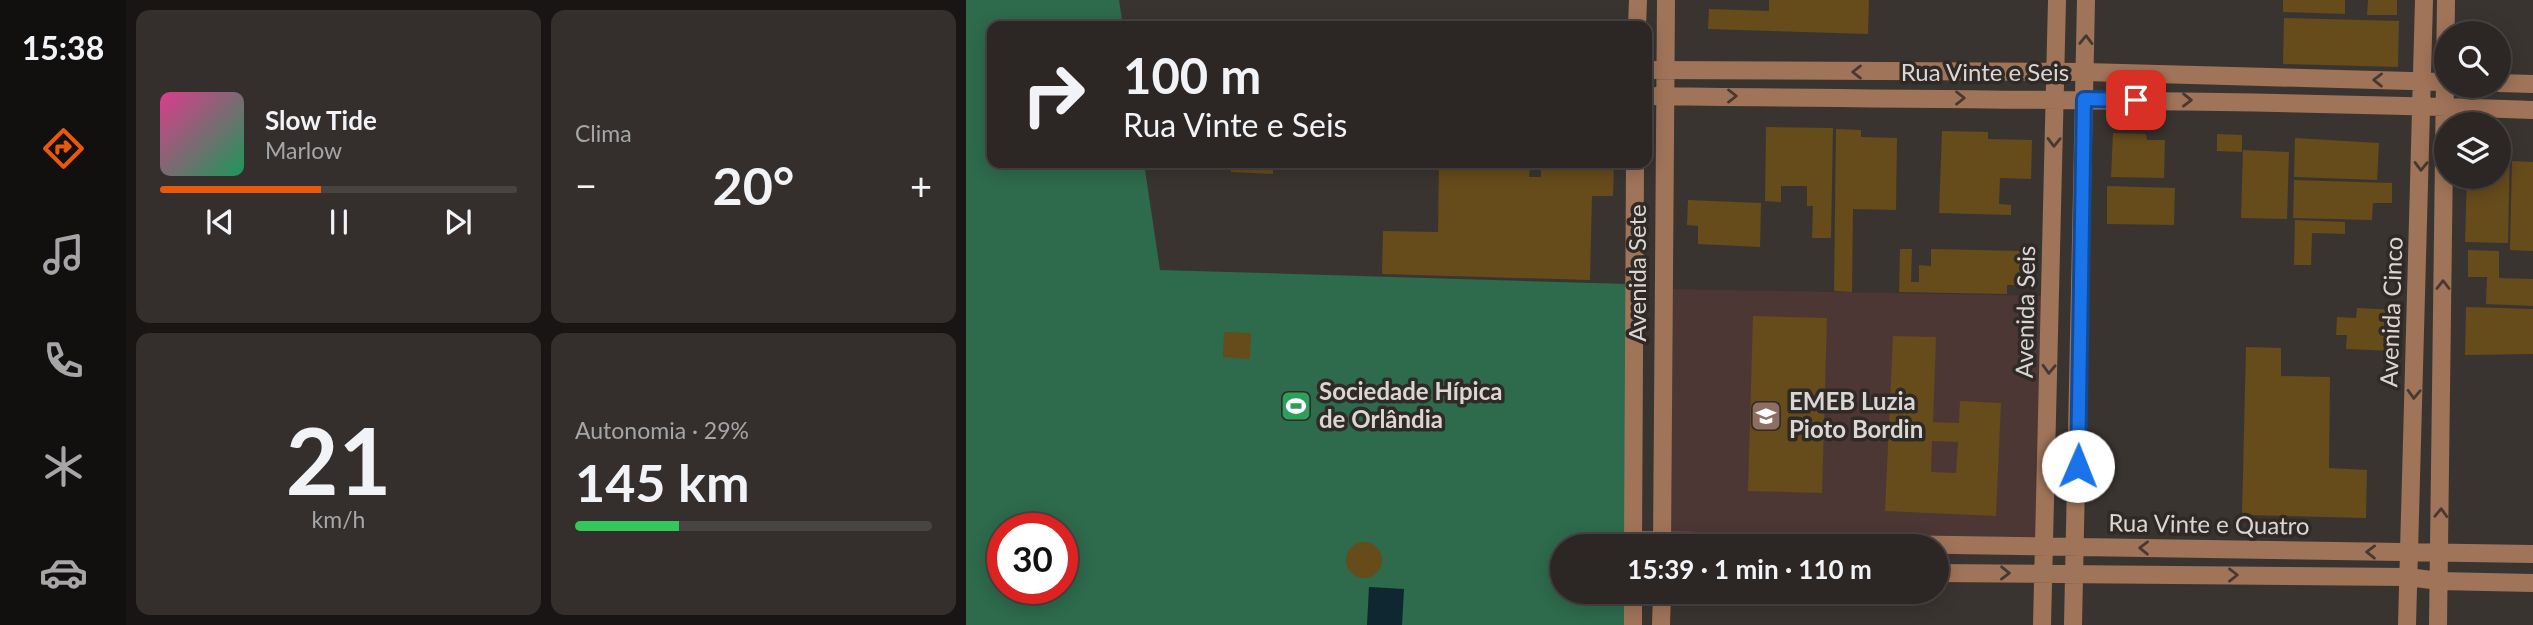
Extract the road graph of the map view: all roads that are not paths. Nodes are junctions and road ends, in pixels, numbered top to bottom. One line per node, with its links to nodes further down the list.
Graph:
1 (1638, 0): 7 (street)
2 (1666, 0): 10 (street, Avenida Sete)
3 (2057, 0): 12 (street, Avenida Seis)
4 (2086, 0): 11 (street, one-way to 4)
5 (2424, 0): 13 (street, Avenida Cinco)
6 (2446, 0): 8 (street, Avenida Cinco)
7 (1637, 21)
8 (2446, 21)
9 (1652, 70): 10 (street, Rua Vinte e Seis)
10 (1665, 70): 12 (street, Rua Vinte e Seis, one-way to 10); 17 (street, Avenida Sete)
11 (2085, 72): 12 (street, Rua Vinte e Seis); 13 (street, Rua Vinte e Seis, one-way to 11); 20 (street)
12 (2056, 73): 18 (street, Avenida Seis)
13 (2422, 81): 14 (street, Rua Vinte e Seis); 21 (street, Avenida Cinco)
14 (2434, 82)
15 (2511, 83): 16 (street)
16 (2533, 84)
17 (1655, 96): 18 (street, Rua Vinte e Seis, one-way to 18); 26 (street, Avenida Sete)
18 (2055, 98): 20 (street, Rua Vinte e Seis); 28 (street, Avenida Seis, one-way to 28)
19 (2445, 98): 22 (street, Avenida Cinco)
20 (2084, 99): 21 (street, Rua Vinte e Seis, one-way to 21); 29 (street)
21 (2421, 104): 22 (street, Rua Vinte e Seis); 31 (street, Avenida Cinco, one-way to 31)
22 (2444, 107): 23 (street, Rua Vinte e Seis); 30 (street, Avenida Cinco, one-way to 22)
23 (2533, 110)
24 (1635, 168): 25 (street, Avenida Sete)
25 (1633, 534)
26 (1662, 534)
27 (1949, 546): 28 (street, Rua Vinte e Quatro)
28 (2044, 547): 29 (street, Rua Vinte e Quatro); 34 (street, Avenida Seis)
29 (2076, 547): 31 (street, Rua Vinte e Quatro, one-way to 29); 35 (street)
30 (2440, 552): 31 (street, Rua Vinte e Quatro); 32 (street, Rua Vinte e Quatro); 37 (street, Avenida Cinco)
31 (2409, 553): 36 (street, Avenida Cinco)
32 (2533, 554)
33 (1949, 572): 34 (street, Rua Vinte e Quatro, one-way to 34)
34 (2043, 573): 35 (street, Rua Vinte e Quatro); 43 (street, Avenida Seis)
35 (2075, 574): 36 (street, Rua Vinte e Quatro, one-way to 36); 44 (street)
36 (2408, 577): 37 (street, Rua Vinte e Quatro); 45 (street, Avenida Cinco)
37 (2439, 581): 38 (street, Rua Vinte e Quatro); 46 (street, Avenida Cinco)
38 (2533, 583)
39 (1633, 604): 41 (street)
40 (1661, 604): 42 (street)
41 (1633, 625)
42 (1661, 625)
43 (2042, 625)
44 (2073, 625)
45 (2407, 625)
46 (2438, 625)

